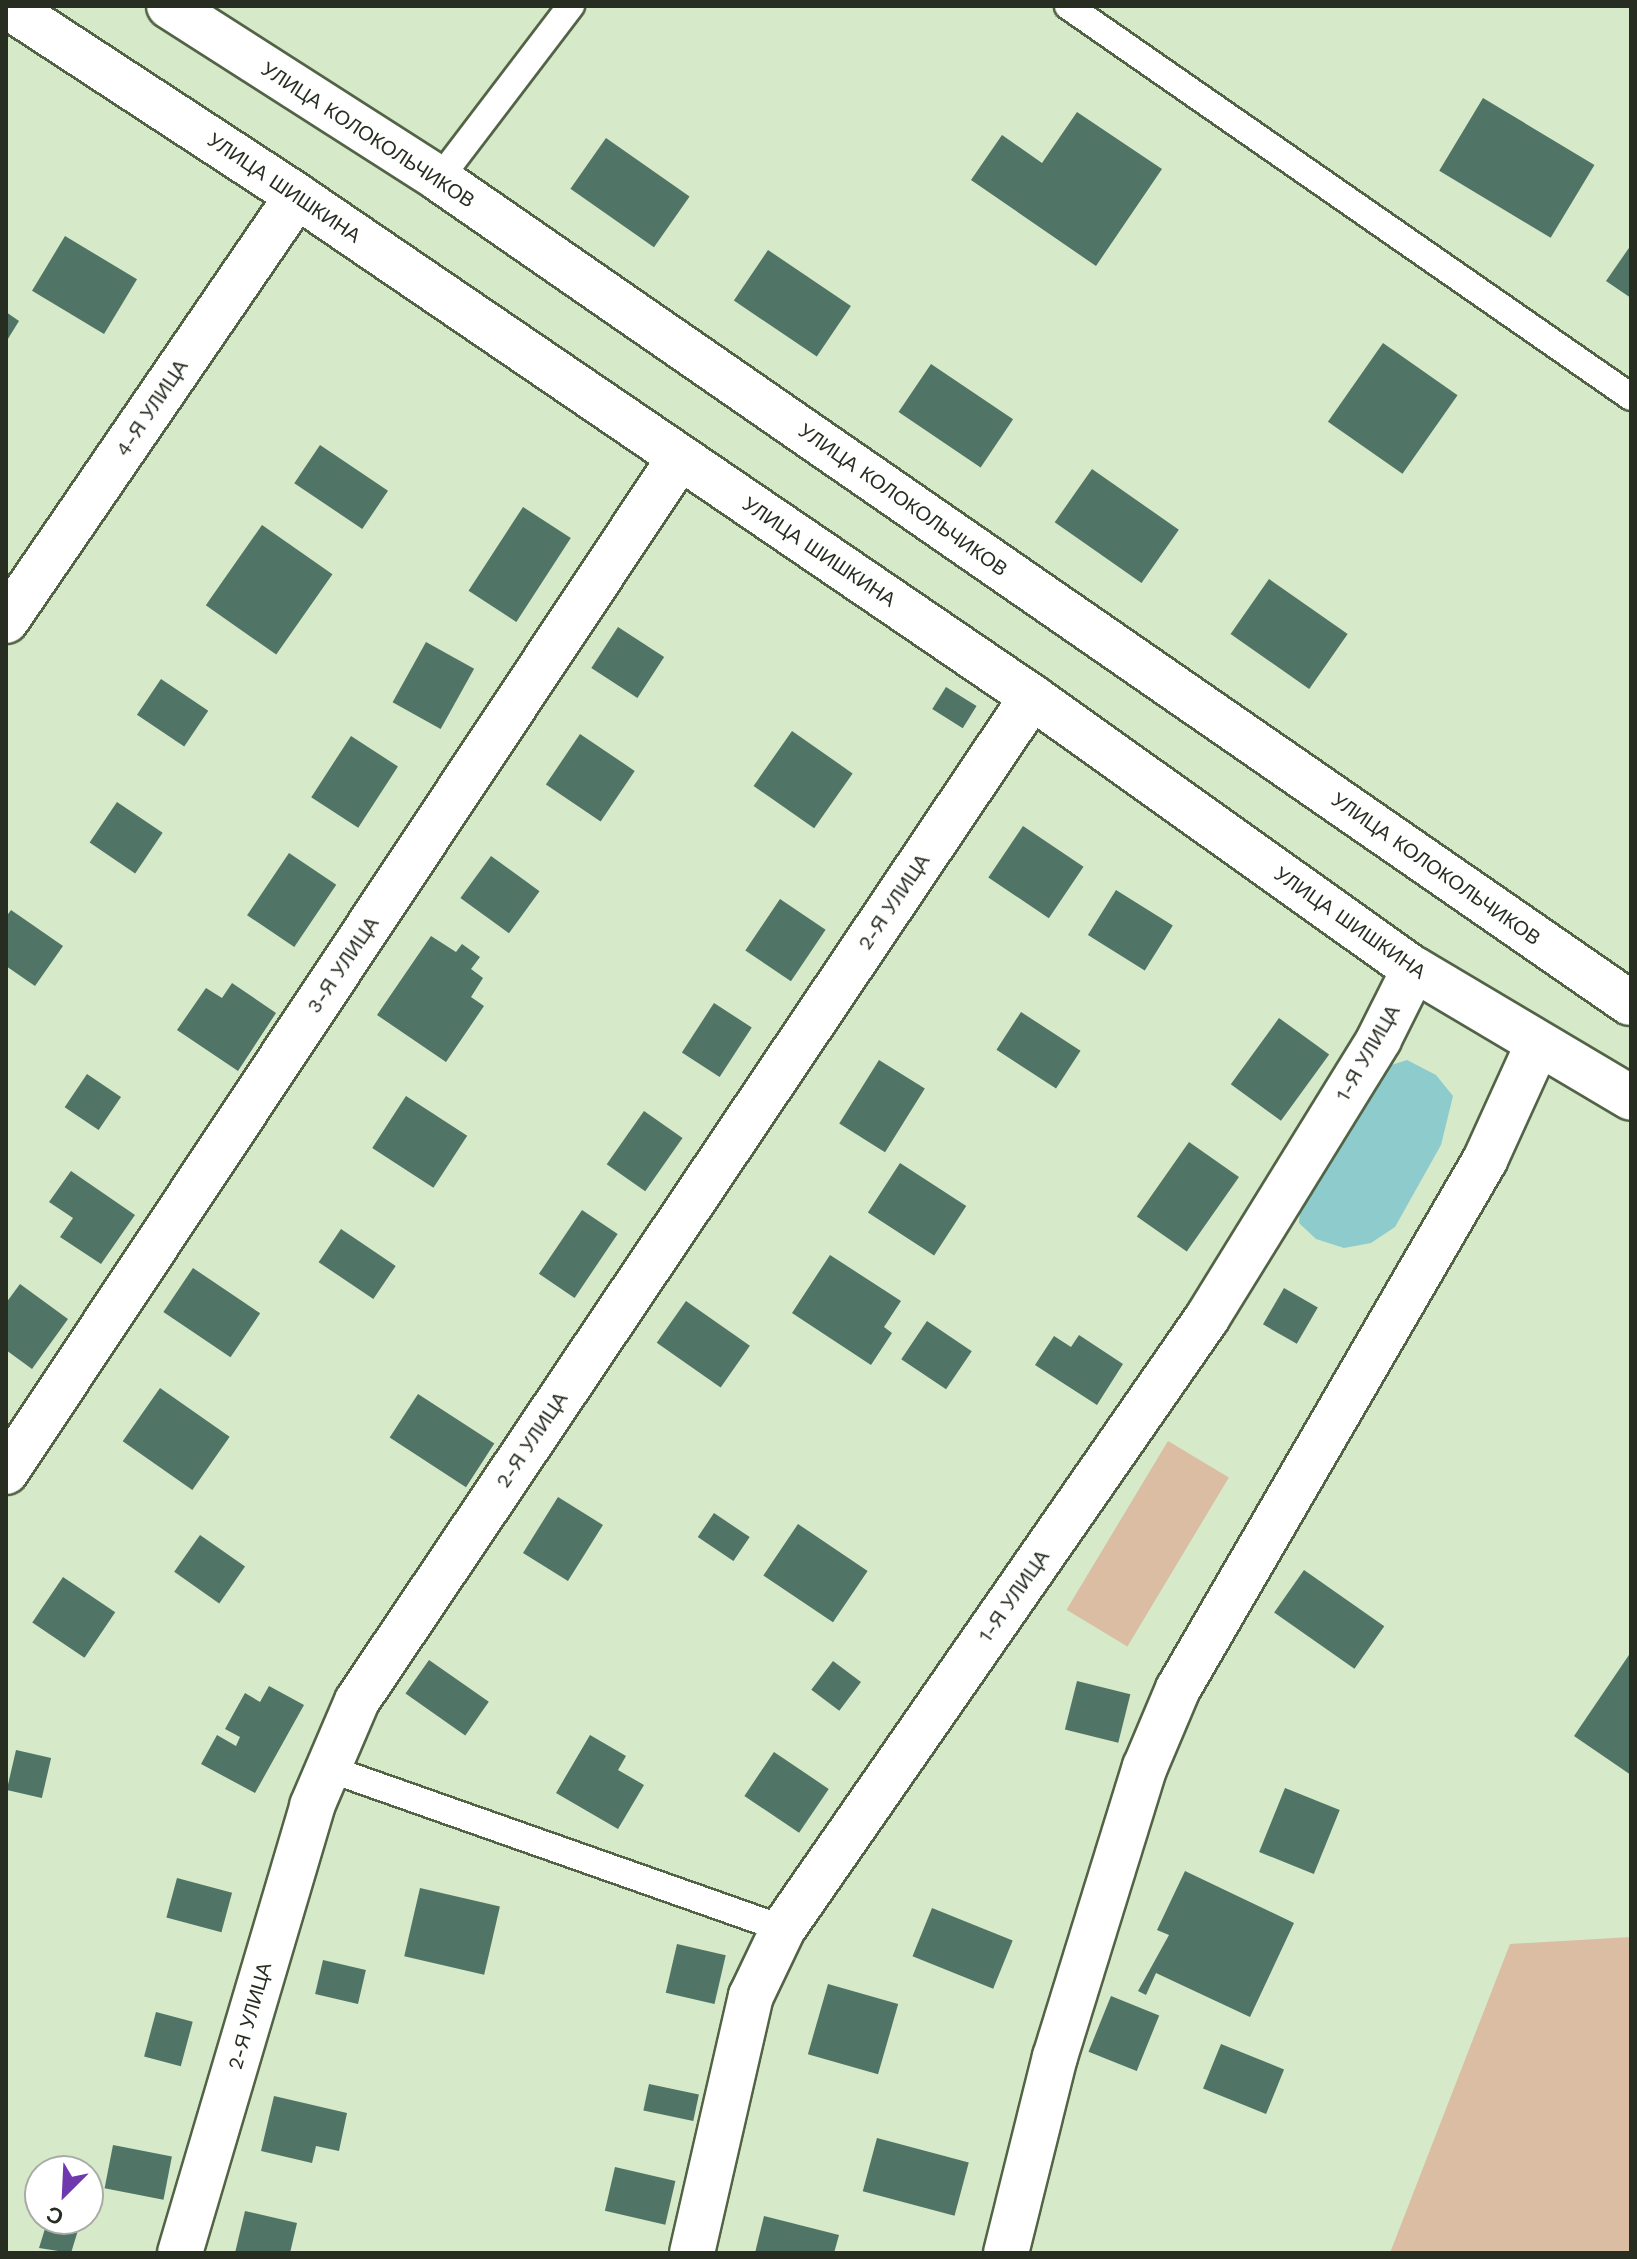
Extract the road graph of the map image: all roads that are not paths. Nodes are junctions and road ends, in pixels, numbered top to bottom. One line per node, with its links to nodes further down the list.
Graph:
1 (7, 6): 6 (street, УЛИЦА ШИШКИНА)
2 (169, 6): 5 (street, УЛИЦА КОЛОКОЛЬЧИКОВ)
3 (571, 6): 5 (lane)
4 (1068, 6): 7 (lane)
5 (439, 179): 12 (street, УЛИЦА КОЛОКОЛЬЧИКОВ)
6 (297, 196): 8 (street, УЛИЦА ШИШКИНА); 9 (street, 4-Я УЛИЦА)
7 (1631, 397)
8 (680, 457): 10 (street, УЛИЦА ШИШКИНА); 15 (street, 3-Я УЛИЦА)
9 (6, 621)
10 (1032, 697): 11 (street, УЛИЦА ШИШКИНА); 16 (street, 2-Я УЛИЦА)
11 (1414, 969): 13 (street, УЛИЦА ШИШКИНА); 17 (street, 1-Я УЛИЦА)
12 (1631, 1003)
13 (1537, 1046): 14 (street, УЛИЦА ШИШКИНА); 20 (street)
14 (1631, 1098)
15 (6, 1472)
16 (324, 1767): 17 (lane); 18 (street, 2-Я УЛИЦА)
17 (783, 1929): 19 (street, 1-Я УЛИЦА)
18 (180, 2253)
19 (692, 2253)
20 (1006, 2253)

